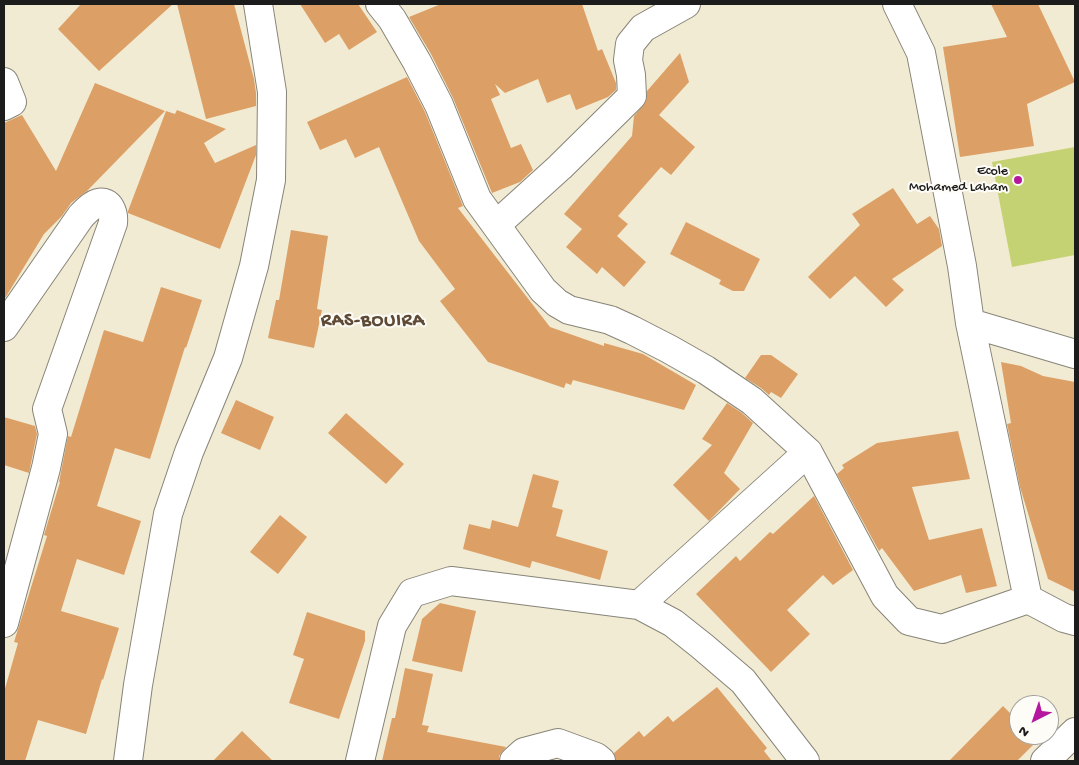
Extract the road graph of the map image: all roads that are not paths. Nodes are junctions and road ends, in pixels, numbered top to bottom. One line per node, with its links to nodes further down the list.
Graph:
1 (258, 4): 17 (street)
2 (380, 4): 7 (street)
3 (686, 4): 7 (street)
4 (897, 4): 8 (street)
5 (4, 82): 6 (street)
6 (4, 106)
7 (496, 225): 11 (street)
8 (970, 323): 10 (street); 12 (street)
9 (4, 327): 15 (street)
10 (1075, 354)
11 (808, 452): 12 (street); 13 (street)
12 (1028, 599): 14 (street)
13 (639, 605): 18 (street); 21 (street)
14 (1075, 621)
15 (4, 623)
16 (1075, 732): 22 (street)
17 (128, 761)
18 (360, 761)
19 (514, 761): 20 (street)
20 (601, 761)
21 (805, 761)
22 (1045, 761)

